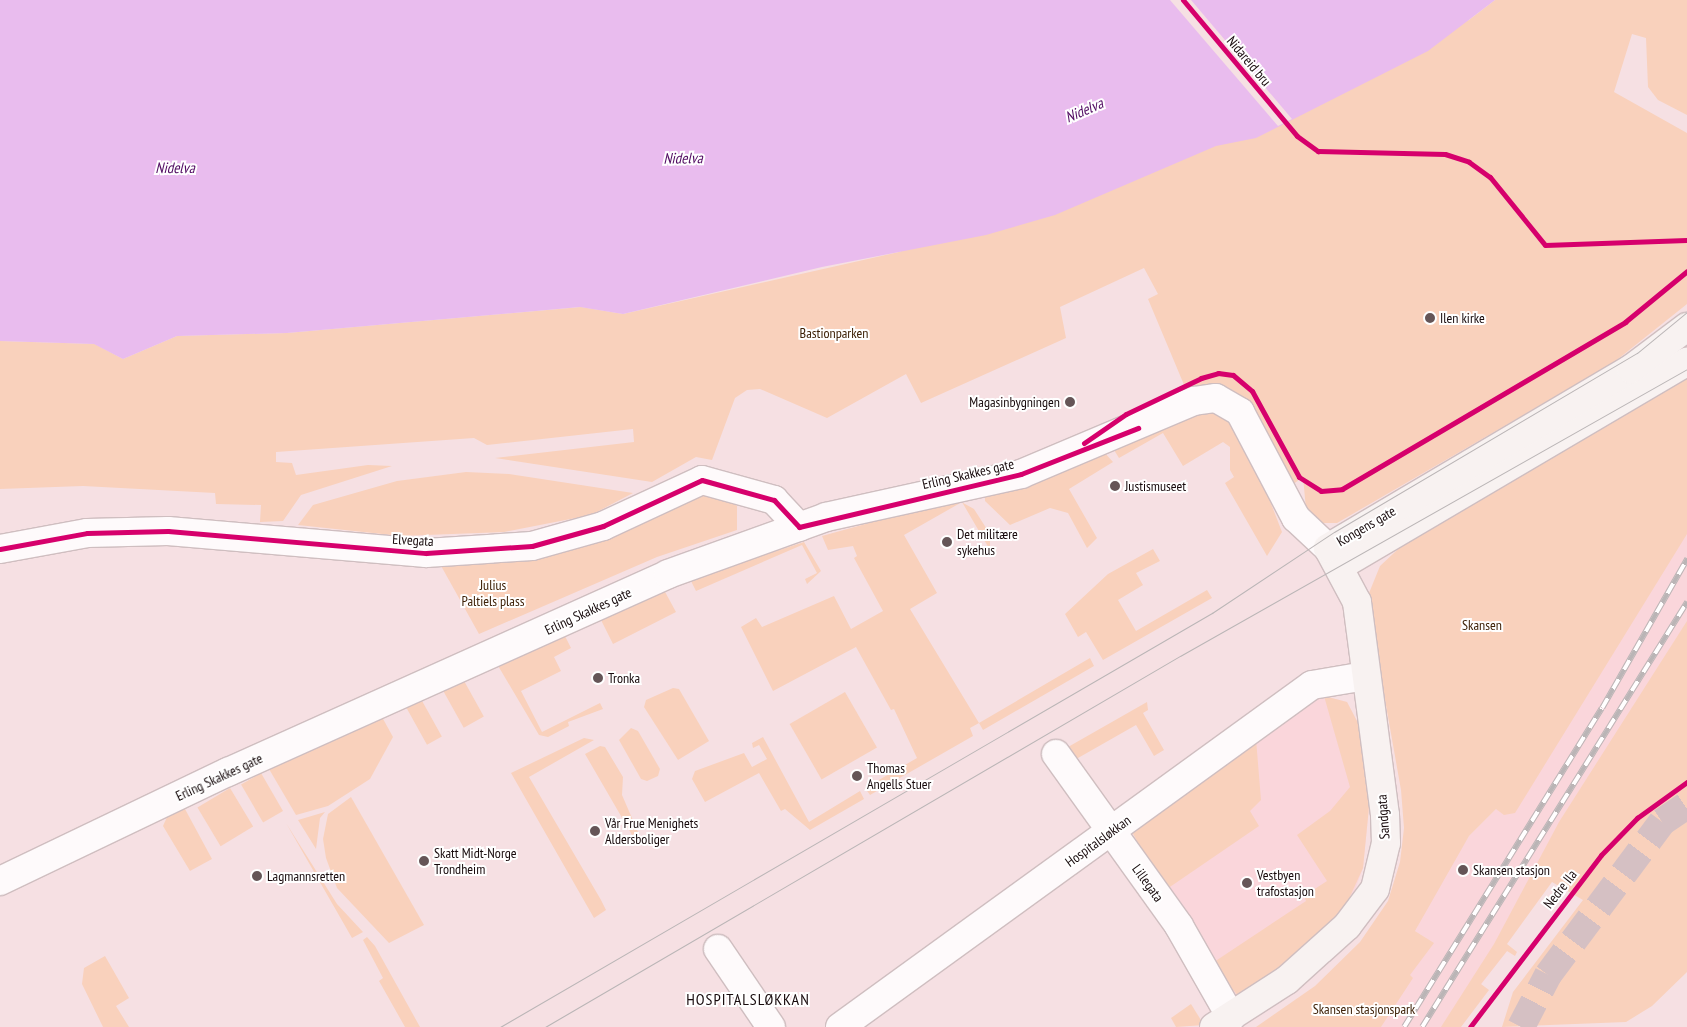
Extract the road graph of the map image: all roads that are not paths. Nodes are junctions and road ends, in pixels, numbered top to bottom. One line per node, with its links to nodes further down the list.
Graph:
1 (1687, 327): 5 (main road, Kongens gate)
2 (1687, 362): 5 (main road, Kongens gate)
3 (799, 527): 4 (street, Elvegata); 5 (street, Erling Skakkes gate); 9 (street, Erling Skakkes gate)
4 (0, 549)
5 (1334, 557): 6 (main road, Sandgata)
6 (1366, 676): 8 (street, Hospitalsløkkan); 11 (main road, Sandgata)
7 (1056, 754): 8 (street, Lillegata)
8 (1110, 832): 11 (street, Lillegata); 13 (street, Hospitalsløkkan)
9 (0, 881)
10 (718, 948): 12 (street)
11 (1223, 1022)
12 (771, 1027)
13 (840, 1027)

